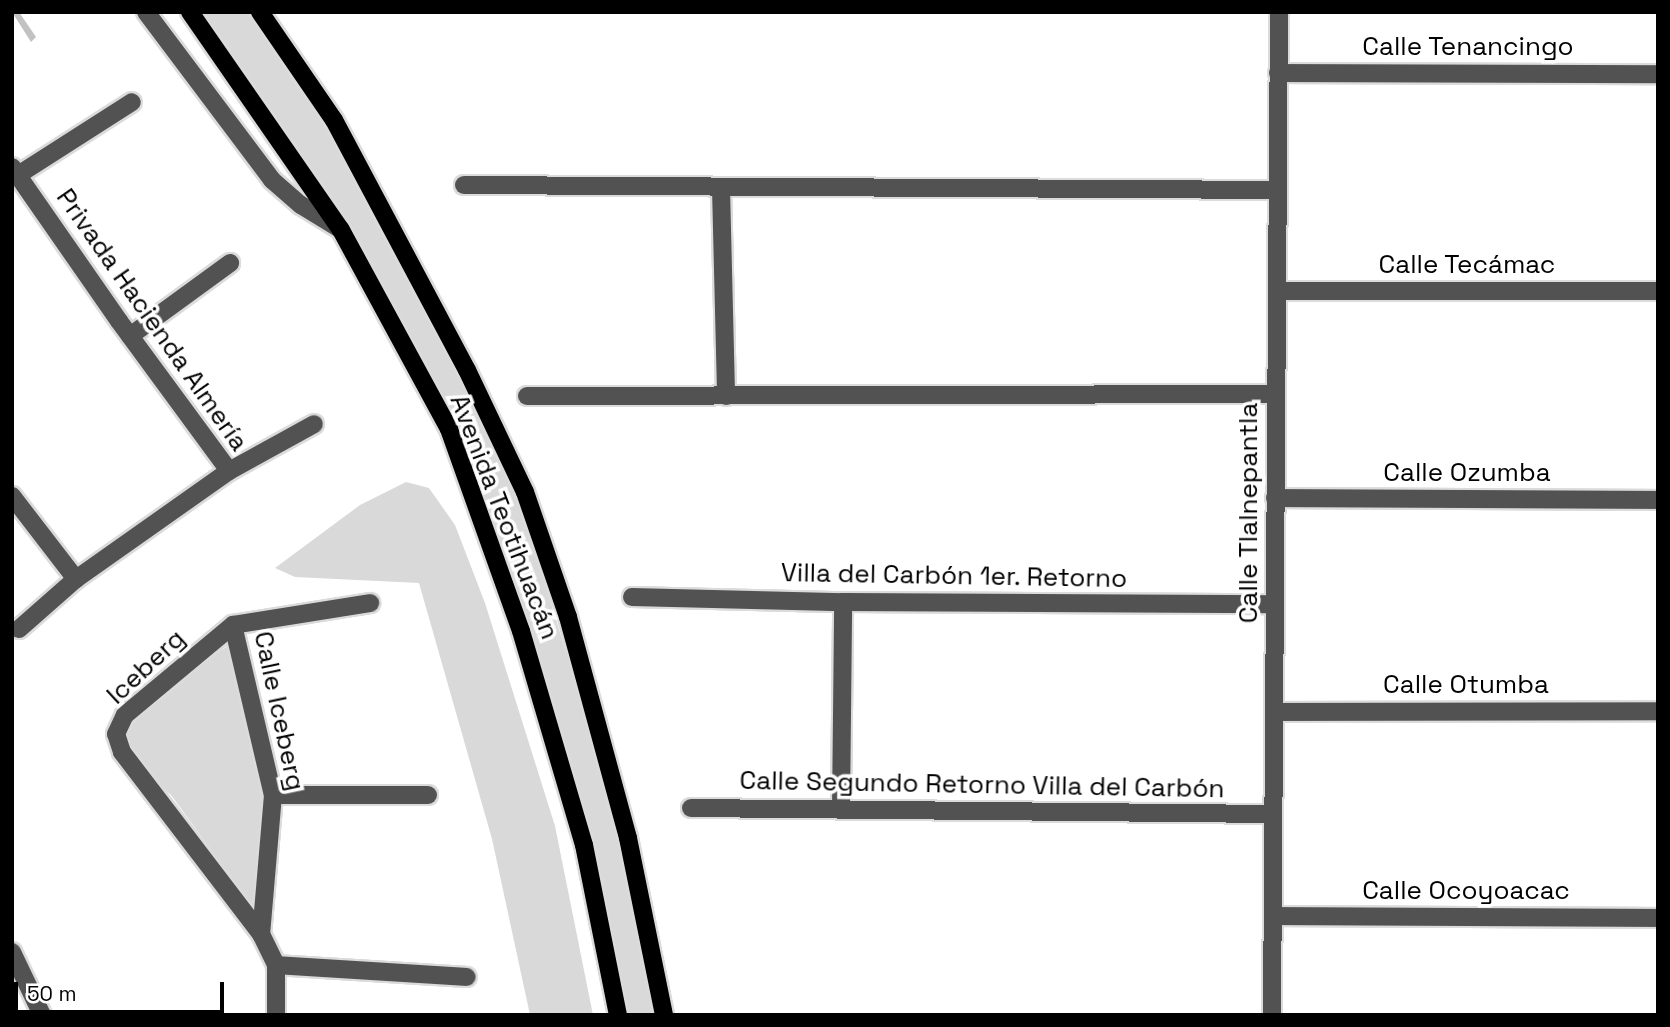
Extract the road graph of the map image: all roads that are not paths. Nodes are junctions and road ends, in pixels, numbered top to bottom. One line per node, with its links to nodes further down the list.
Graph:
1 (146, 12): 12 (street)
2 (190, 12): 12 (main road, Avenida Teotihuacán)
3 (260, 12): 48 (main road, Avenida Teotihuacán)
4 (1279, 12): 5 (street, Calle Tlalnepantla)
5 (1278, 73): 6 (street, Calle Tenancingo); 11 (street, Calle Tlalnepantla)
6 (1658, 74)
7 (132, 102): 8 (street)
8 (15, 171): 16 (street, Privada Hacienda Almería)
9 (464, 185): 10 (street)
10 (721, 188): 11 (street); 19 (street)
11 (1277, 190): 15 (street, Calle Tlalnepantla)
12 (341, 230): 47 (main road, Avenida Teotihuacán)
13 (230, 263): 16 (street)
14 (1658, 290): 15 (street, Calle Tecámac)
15 (1277, 291): 17 (street, Calle Tlalnepantla)
16 (130, 336): 21 (street, Privada Hacienda Almería)
17 (1276, 394): 19 (street); 23 (street, Calle Tlalnepantla)
18 (527, 396): 19 (street)
19 (726, 396)
20 (314, 424): 21 (street)
21 (229, 471): 25 (street, Privada Hacienda Almería)
22 (12, 496): 25 (street)
23 (1275, 498): 24 (street, Calle Ozumba); 29 (street, Calle Tlalnepantla)
24 (1658, 500)
25 (76, 579): 31 (street, Privada Hacienda Almería)
26 (632, 597): 27 (street, Villa del Carbón 1er. Retorno)
27 (844, 602): 29 (street, Villa del Carbón 1er. Retorno); 37 (street)
28 (370, 603): 30 (street)
29 (1275, 604): 32 (street, Calle Tlalnepantla)
30 (233, 625): 34 (street, Calle Iceberg); 41 (street, Iceberg)
31 (19, 629)
32 (1274, 712): 33 (street, Calle Otumba); 38 (street, Calle Tlalnepantla)
33 (1658, 712)
34 (273, 795): 35 (street); 41 (street, Calle Iceberg)
35 (428, 795)
36 (691, 808): 37 (street, Calle Segundo Retorno Villa del Carbón)
37 (841, 810): 38 (street, Calle Segundo Retorno Villa del Carbón)
38 (1273, 814): 39 (street, Calle Tlalnepantla)
39 (1274, 916): 40 (street, Calle Ocoyoacac); 49 (street, Calle Tlalnepantla)
40 (1658, 918)
41 (261, 934): 43 (street)
42 (13, 955): 45 (street)
43 (276, 965): 44 (street); 46 (street)
44 (467, 977)
45 (42, 1015)
46 (276, 1015)
47 (618, 1015)
48 (664, 1015)
49 (1272, 1015)

